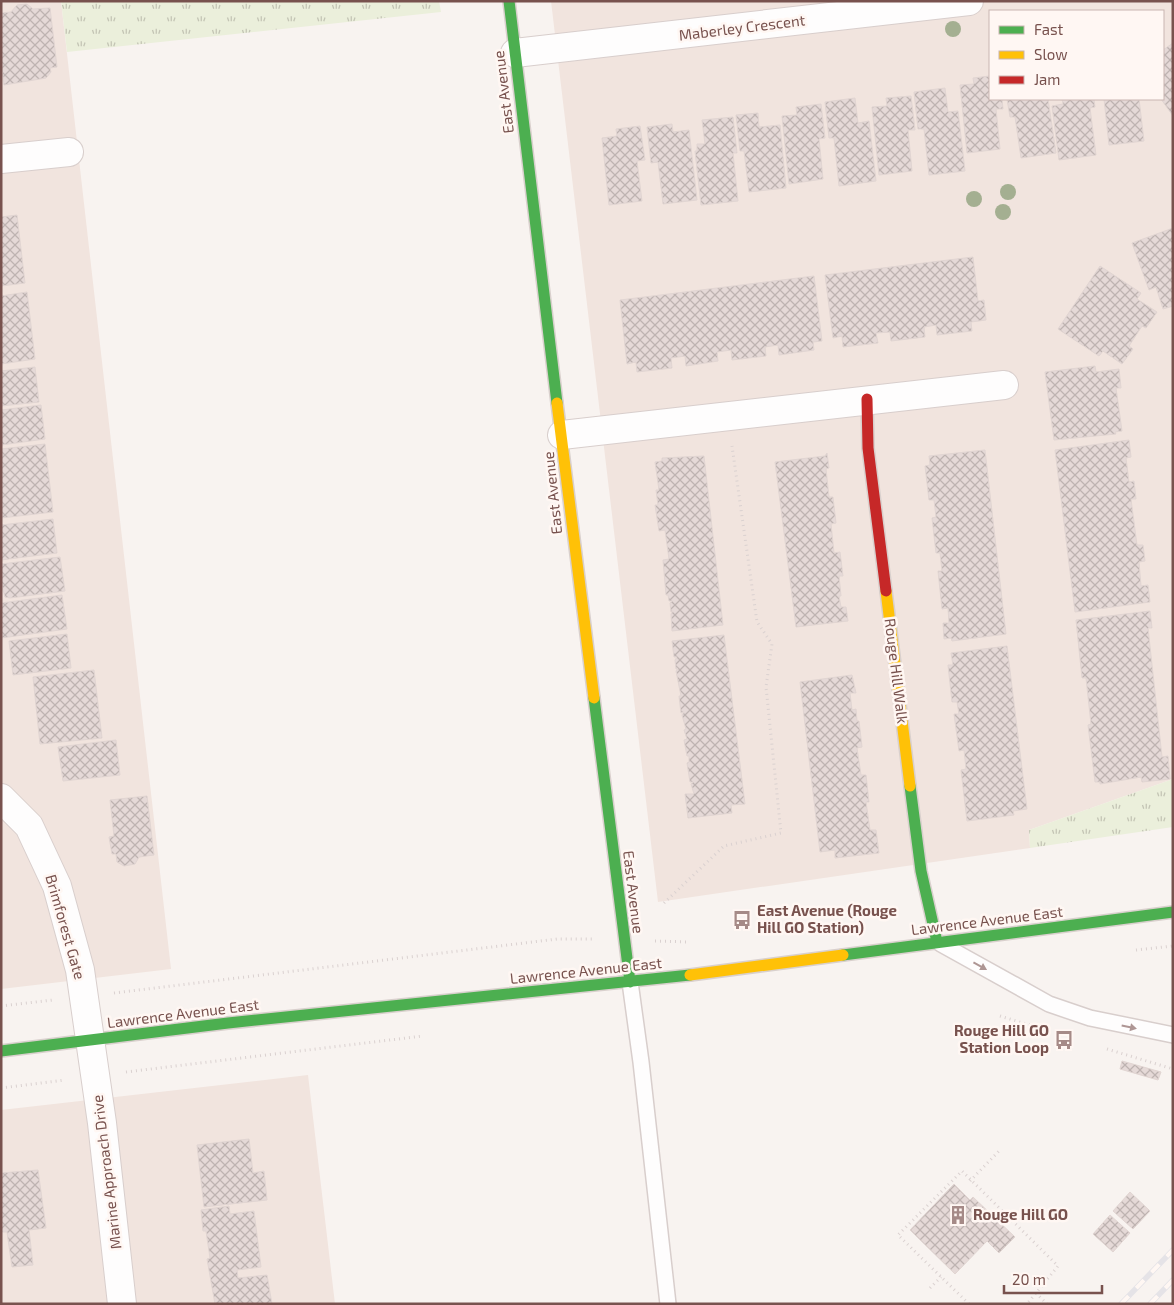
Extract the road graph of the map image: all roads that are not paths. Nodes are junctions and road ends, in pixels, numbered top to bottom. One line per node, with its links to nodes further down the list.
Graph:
1 (509, 1): 3 (street, East Avenue)
2 (969, 1): 3 (street, Maberley Crescent)
3 (515, 53): 8 (street, East Avenue)
4 (69, 152): 5 (street)
5 (1, 159)
6 (1004, 385): 7 (street)
7 (866, 399): 8 (street); 11 (street, Rouge Hill Walk)
8 (562, 435): 12 (street, East Avenue)
9 (1, 798): 14 (street, Brimforest Gate)
10 (1173, 912): 11 (street, Lawrence Avenue East)
11 (937, 942): 12 (street, Lawrence Avenue East); 13 (lane, one-way to 13)
12 (630, 982): 14 (street, Lawrence Avenue East); 17 (lane)
13 (1173, 1034)
14 (89, 1041): 15 (street, Lawrence Avenue East); 16 (street, Marine Approach Drive)
15 (1, 1051)
16 (122, 1304)
17 (668, 1304)

